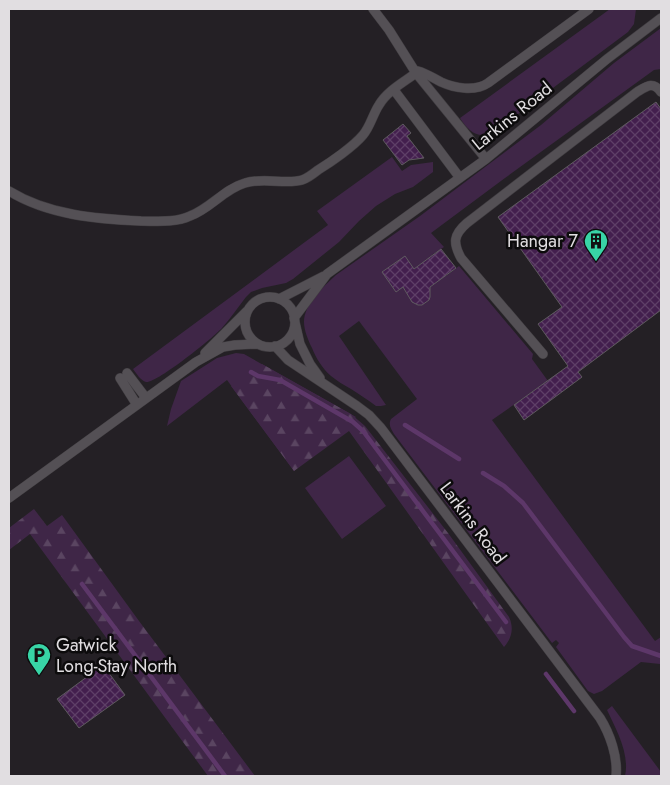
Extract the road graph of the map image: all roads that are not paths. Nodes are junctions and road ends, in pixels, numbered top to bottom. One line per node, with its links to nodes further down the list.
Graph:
1 (373, 9): 4 (lane)
2 (589, 9): 4 (lane)
3 (661, 18): 7 (lane, Larkins Road)
4 (416, 73): 5 (lane); 7 (lane)
5 (394, 90): 8 (lane); 9 (lane)
6 (661, 92): 16 (lane)
7 (486, 159): 8 (lane, Larkins Road)
8 (460, 178): 10 (lane, Larkins Road)
9 (9, 191)
10 (327, 274): 11 (lane); 13 (lane, Larkins Road)
11 (278, 299): 12 (lane); 13 (lane)
12 (247, 311): 14 (lane); 17 (lane)
13 (294, 318): 15 (lane); 20 (lane)
14 (258, 344): 15 (lane); 17 (lane)
15 (275, 346): 20 (lane, Larkins Road)
16 (543, 354)
17 (196, 362): 21 (lane)
18 (128, 372): 21 (lane)
19 (120, 378): 22 (lane)
20 (322, 382): 24 (lane, Larkins Road)
21 (146, 398): 22 (lane)
22 (137, 405): 23 (lane)
23 (9, 498)
24 (616, 776)

